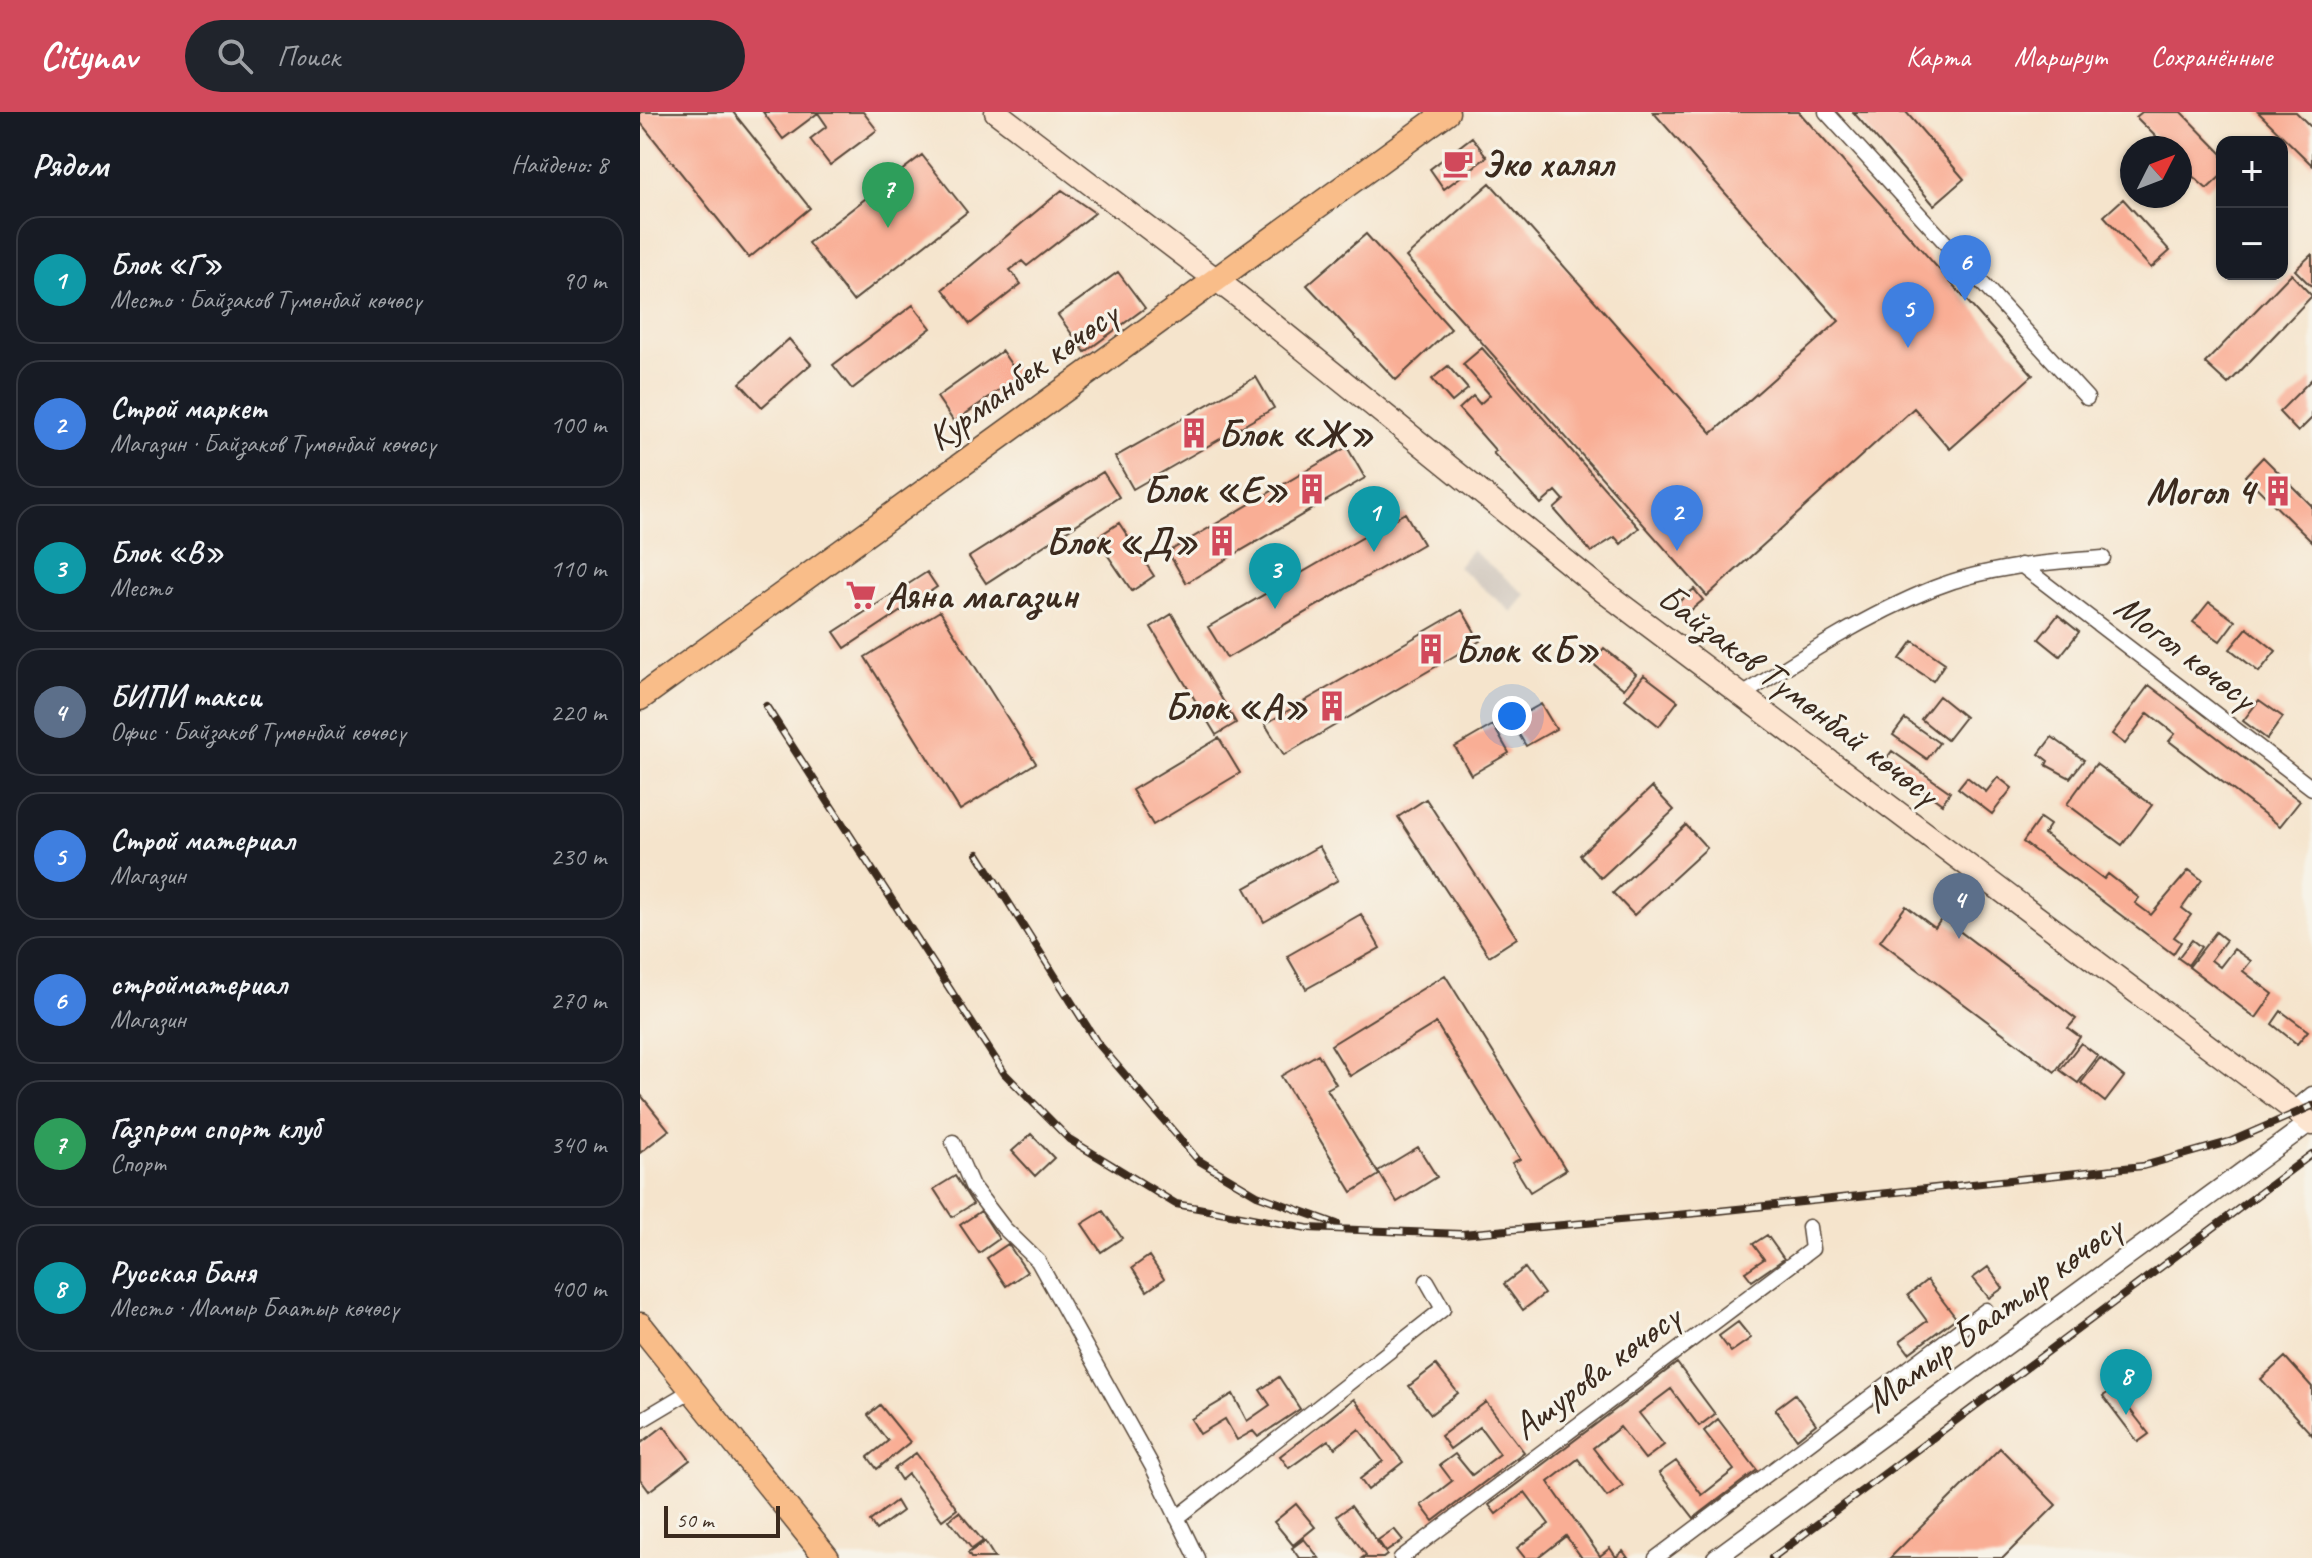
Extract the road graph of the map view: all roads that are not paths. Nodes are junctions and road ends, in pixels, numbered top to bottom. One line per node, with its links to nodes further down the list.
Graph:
1 (996, 112): 4 (main road, Байзаков Түмөнбай көчөсү)
2 (1447, 112): 4 (main road, Курманбек көчөсү)
3 (1826, 112): 5 (street)
4 (1215, 279): 8 (main road, Байзаков Түмөнбай көчөсү); 9 (main road, Курманбек көчөсү)
5 (2087, 398)
6 (2103, 558): 7 (street)
7 (2021, 565): 8 (street); 10 (street, Могол көчөсү)
8 (1741, 696): 12 (main road, Байзаков Түмөнбай көчөсү)
9 (640, 698)
10 (2312, 788)
11 (2312, 1094): 12 (street)
12 (2305, 1119): 25 (street, Мамыр Баатыр көчөсү)
13 (953, 1142): 20 (street)
14 (1809, 1227): 23 (street, Ашурова көчөсү)
15 (1427, 1281): 20 (street)
16 (1986, 1310): 24 (street)
17 (640, 1325): 18 (main road)
18 (692, 1390): 19 (street); 21 (main road)
19 (640, 1421)
20 (1177, 1518): 22 (street)
21 (827, 1558)
22 (1197, 1558)
23 (1401, 1558)
24 (1656, 1558)
25 (1716, 1558)

